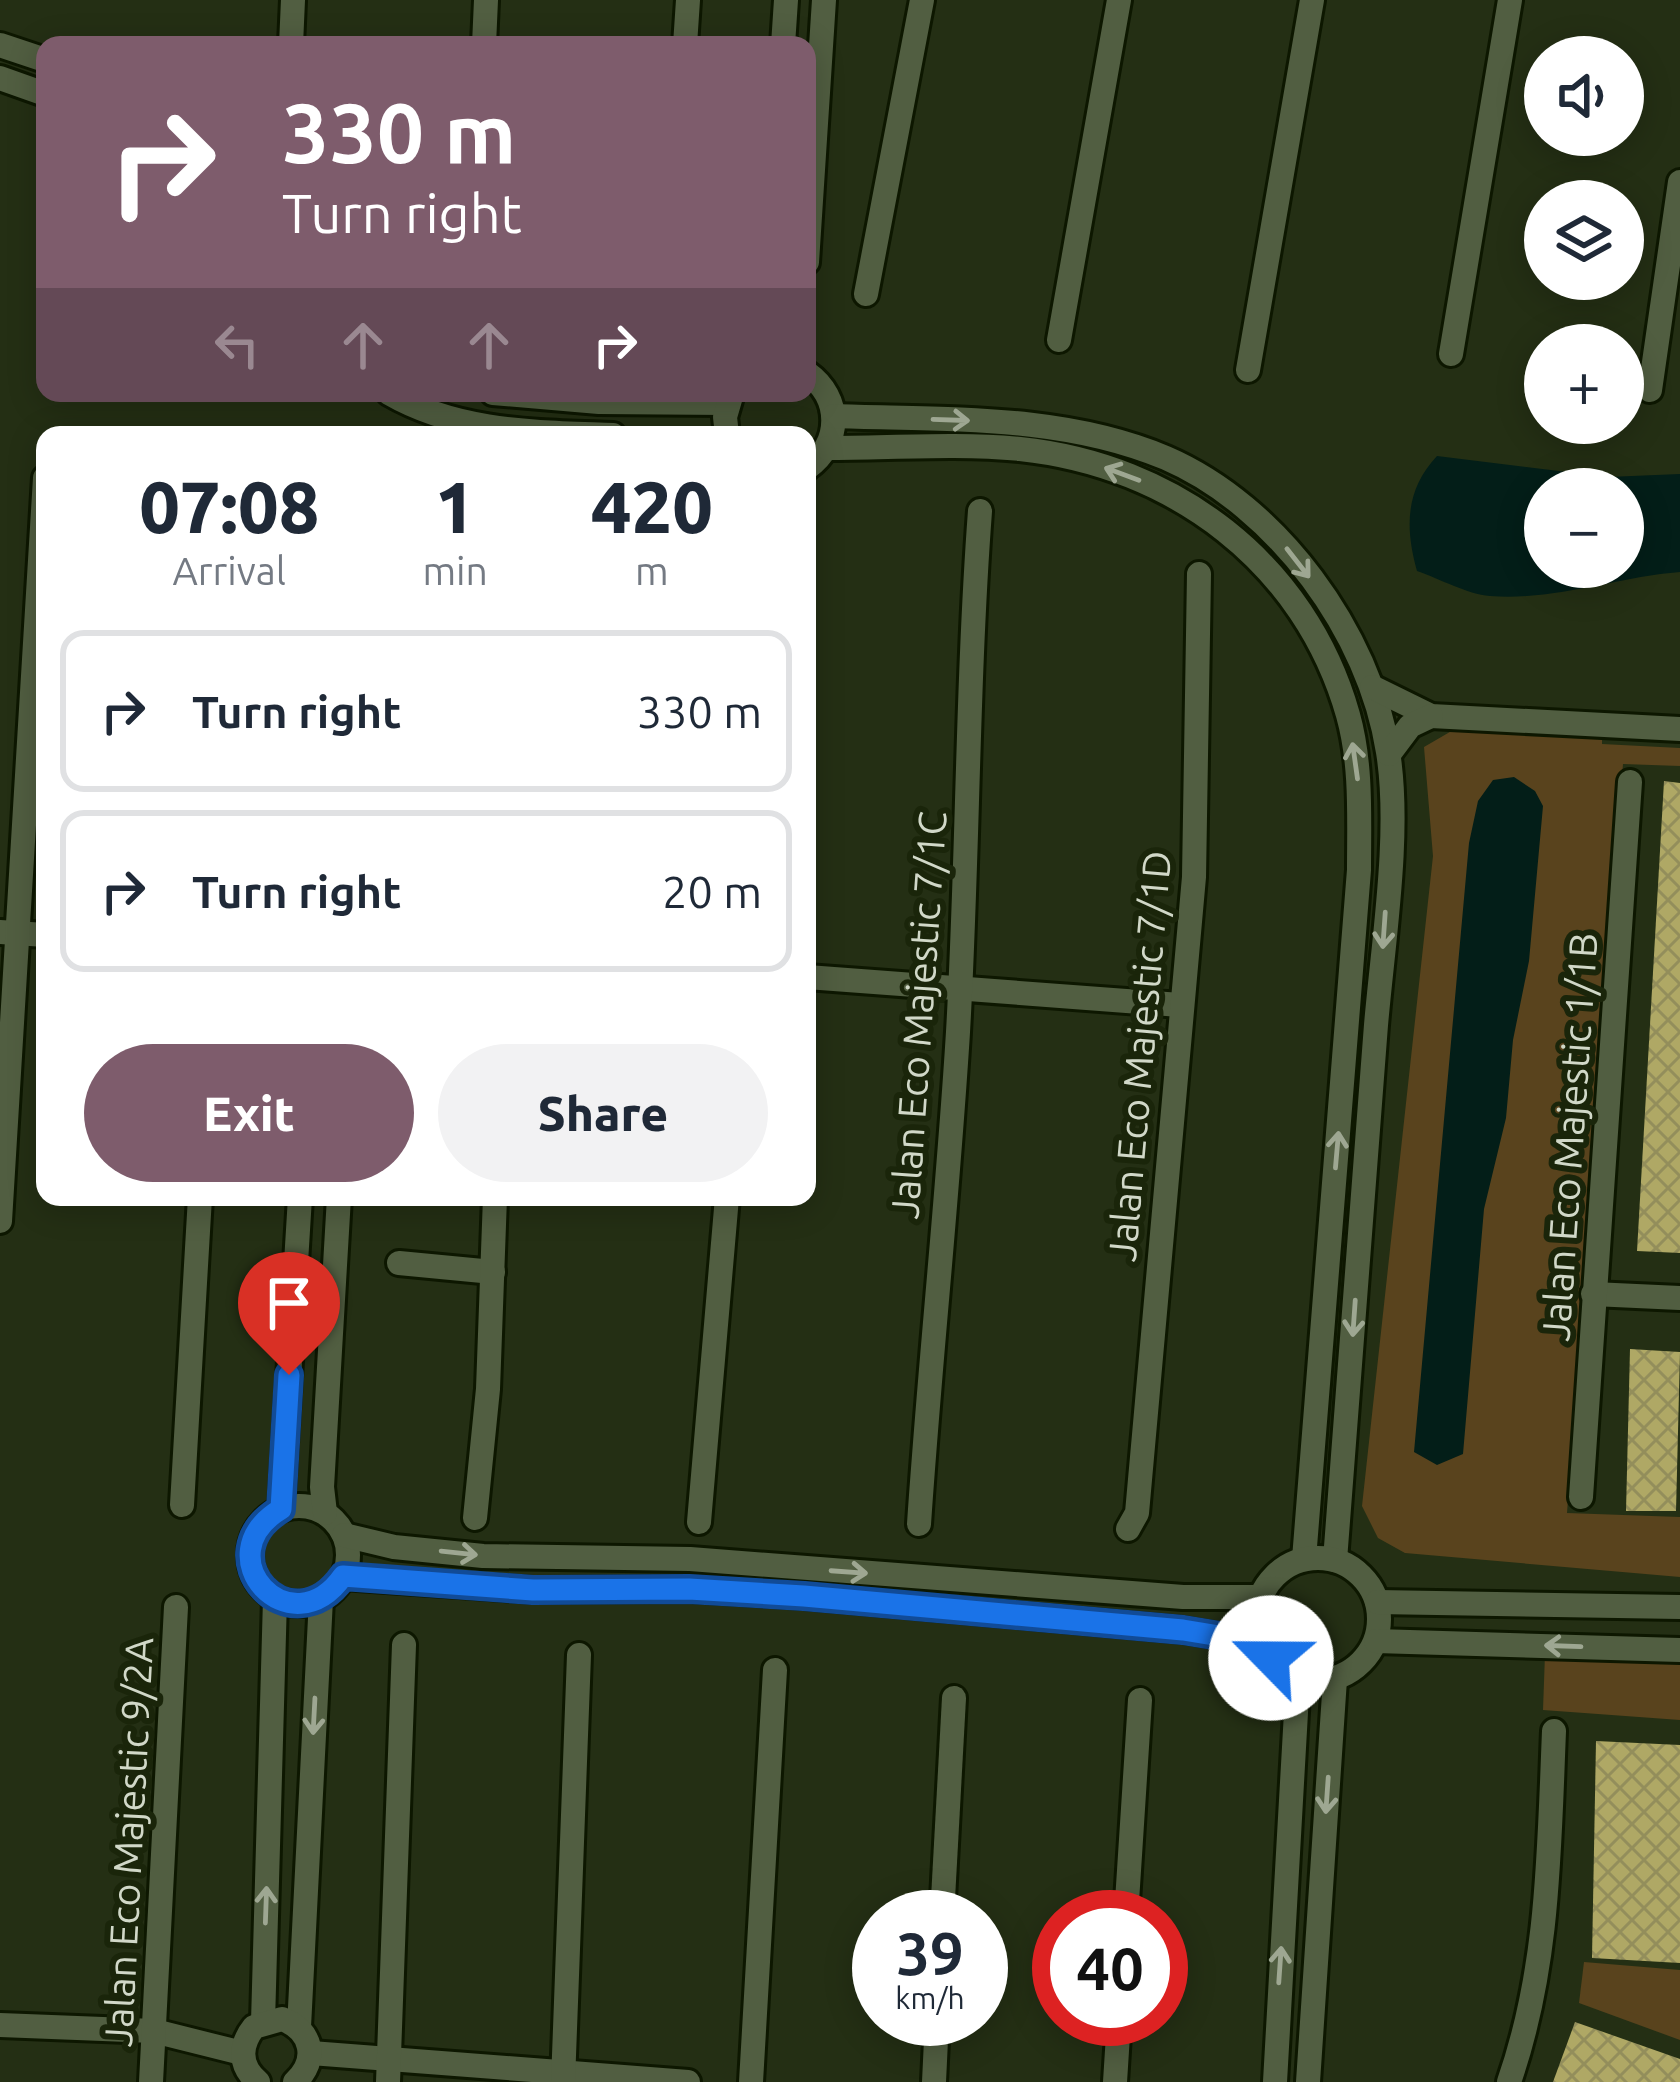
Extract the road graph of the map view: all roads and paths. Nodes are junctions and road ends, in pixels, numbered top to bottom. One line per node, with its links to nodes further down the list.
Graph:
1 (293, 0): 10 (street)
2 (486, 0): 11 (street)
3 (688, 0): 12 (street)
4 (786, 0): 13 (street)
5 (824, 0): 18 (street)
6 (922, 0): 20 (street)
7 (1119, 0): 21 (street)
8 (1312, 0): 23 (street)
9 (1510, 0): 22 (street)
10 (291, 36)
11 (484, 36)
12 (686, 36)
13 (784, 36)
14 (0, 45): 15 (street)
15 (36, 57)
16 (0, 78): 17 (street)
17 (36, 91)
18 (816, 123)
19 (1680, 182): 25 (street)
20 (866, 294)
21 (1059, 340)
22 (1451, 354)
23 (1248, 370)
24 (816, 381): 29 (street)
25 (1650, 390)
26 (411, 402): 30 (street)
27 (588, 402): 28 (street)
28 (624, 402)
29 (834, 416): 31 (street); 36 (street, one-way to 36)
30 (482, 426)
31 (827, 448): 32 (street); 64 (street, one-way to 31)
32 (816, 459)
33 (980, 511): 43 (street, Jalan Eco Majestic 7/1C)
34 (1198, 574): 44 (street, Jalan Eco Majestic 7/1D)
35 (36, 592): 41 (street)
36 (1372, 687): 37 (street); 39 (street)
37 (1431, 716): 38 (street); 39 (street)
38 (1680, 729)
39 (1389, 754): 65 (street, one-way to 65)
40 (1630, 782): 53 (street, Jalan Eco Majestic 1/1B)
41 (9, 933): 50 (street)
42 (816, 978): 43 (street)
43 (960, 989): 44 (street); 62 (street, Jalan Eco Majestic 7/1C)
44 (1180, 1005): 60 (street, Jalan Eco Majestic 7/1D)
45 (199, 1206): 56 (street)
46 (299, 1206): 57 (street)
47 (338, 1206): 58 (street)
48 (495, 1206): 52 (street)
49 (726, 1206): 61 (street)
50 (0, 1221)
51 (400, 1263): 52 (street)
52 (493, 1272): 59 (street)
53 (1593, 1294): 54 (street); 55 (street, Jalan Eco Majestic 1/1B)
54 (1680, 1298)
55 (1581, 1497)
56 (182, 1504)
57 (281, 1509): 58 (street); 68 (street)
58 (325, 1513): 63 (street)
59 (475, 1518)
60 (1132, 1521)
61 (699, 1522)
62 (919, 1524)
63 (344, 1535): 66 (street); 67 (street, one-way to 67)
64 (1304, 1559): 65 (street); 67 (street)
65 (1335, 1560): 70 (street)
66 (343, 1576): 69 (street); 74 (street)
67 (1261, 1597): 74 (street)
68 (275, 1599): 69 (street); 86 (street, one-way to 68)
69 (321, 1599): 88 (street, one-way to 88)
70 (1377, 1602): 72 (street); 73 (street)
71 (176, 1607): 89 (street, Jalan Eco Majestic 9/2A)
72 (1680, 1607)
73 (1376, 1641): 76 (street, one-way to 73); 80 (street)
74 (1262, 1643): 79 (street)
75 (404, 1646): 94 (street)
76 (1680, 1650)
77 (579, 1654): 95 (street)
78 (775, 1670): 100 (street)
79 (1298, 1677): 80 (street); 103 (street, one-way to 79)
80 (1335, 1678): 104 (street, one-way to 104)
81 (953, 1698): 84 (street)
82 (1140, 1700): 85 (street)
83 (1555, 1731): 105 (street)
84 (943, 1890)
85 (1128, 1890)
86 (262, 2022): 88 (street); 92 (street)
87 (0, 2025): 89 (street)
88 (299, 2027): 93 (street)
89 (154, 2031): 92 (street); 96 (street, Jalan Eco Majestic 9/2A)
90 (936, 2046): 101 (street)
91 (1117, 2046): 102 (street)
92 (242, 2053): 97 (street)
93 (311, 2054): 94 (street); 98 (street)
94 (388, 2071): 95 (street)
95 (563, 2077): 99 (street)
96 (151, 2082)
97 (258, 2082)
98 (295, 2082)
99 (688, 2082)
100 (751, 2082)
101 (934, 2082)
102 (1115, 2082)
103 (1275, 2082)
104 (1309, 2082)
105 (1509, 2082)

